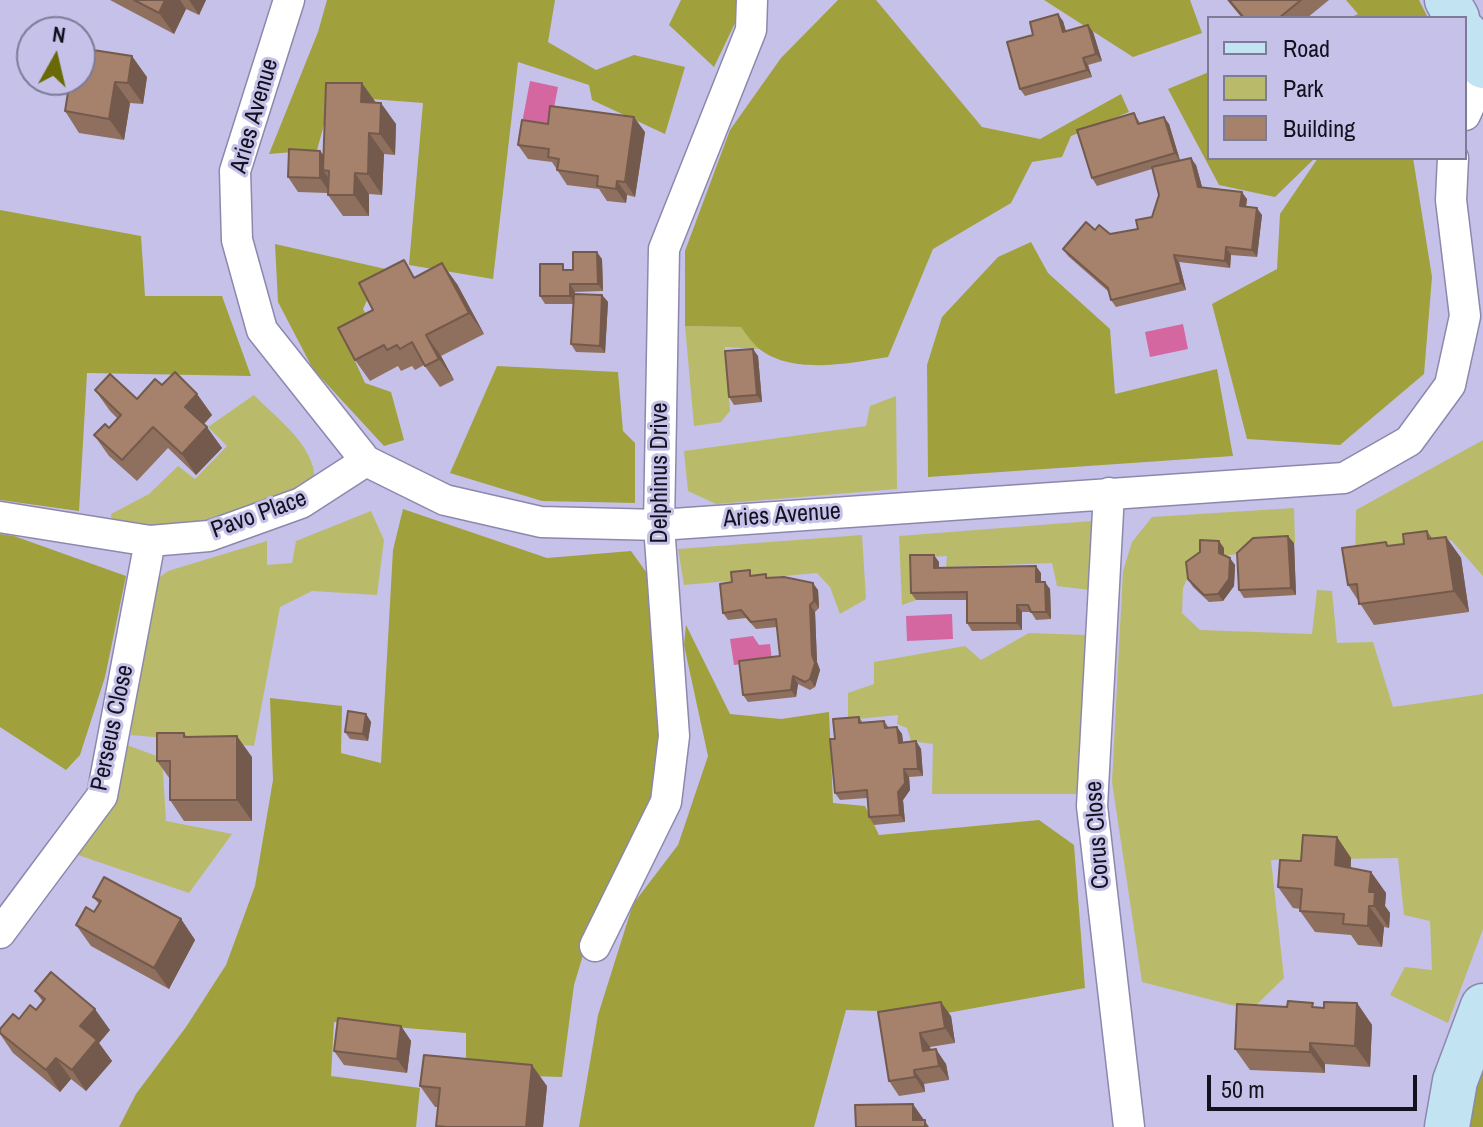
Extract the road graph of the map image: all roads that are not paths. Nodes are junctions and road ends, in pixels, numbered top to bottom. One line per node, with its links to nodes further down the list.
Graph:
1 (289, 0): 8 (street, Aries Avenue)
2 (752, 0): 11 (street, Delphinus Drive)
3 (1467, 37): 4 (main road)
4 (1483, 66)
5 (1483, 75): 6 (street)
6 (1467, 111)
7 (1453, 160): 9 (street, Aries Avenue)
8 (366, 461): 11 (street, Aries Avenue); 12 (street, Pavo Place)
9 (1109, 493): 11 (street, Aries Avenue); 16 (street, Corus Close)
10 (0, 517): 12 (street, Pavo Place)
11 (659, 525): 14 (street, Delphinus Drive)
12 (150, 541): 13 (street, Perseus Close)
13 (0, 933)
14 (595, 946)
15 (1483, 1006): 17 (main road)
16 (1129, 1127)
17 (1447, 1127)

